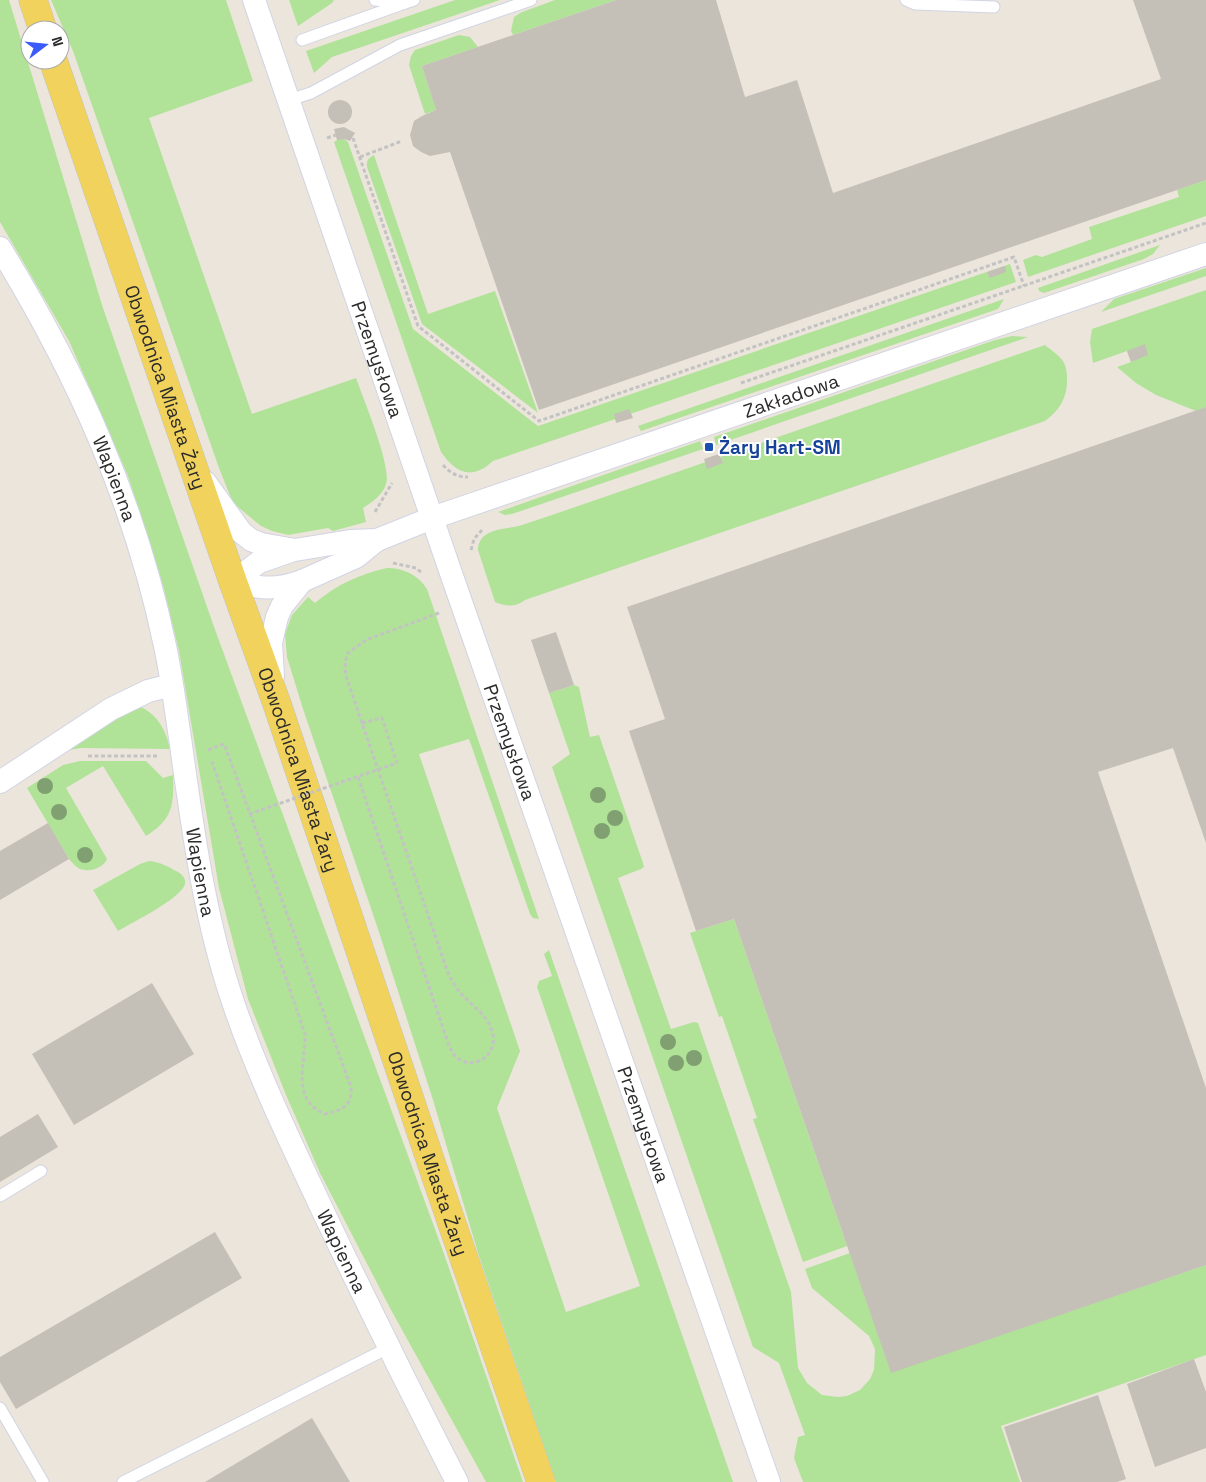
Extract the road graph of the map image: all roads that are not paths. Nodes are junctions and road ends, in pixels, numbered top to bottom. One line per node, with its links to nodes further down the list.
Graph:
1 (33, 0): 8 (main road)
2 (254, 0): 11 (street, Przemysłowa)
3 (375, 0): 6 (lane)
4 (531, 0): 11 (lane)
5 (913, 1): 7 (lane)
6 (410, 2): 9 (lane)
7 (994, 7)
8 (40, 20)
9 (302, 40)
10 (57, 70): 14 (main road, Obwodnica Miasta Żary)
11 (289, 100): 15 (street, Przemysłowa)
12 (0, 248): 20 (street, Wapienna)
13 (1206, 254): 15 (street, Zakładowa)
14 (194, 465): 17 (street, Zakładowa); 19 (main road, Obwodnica Miasta Żary)
15 (432, 518): 16 (street, Zakładowa); 31 (street, Przemysłowa)
16 (377, 540): 17 (street, Zakładowa); 18 (street, Zakładowa)
17 (296, 550): 19 (street, Zakładowa)
18 (302, 581): 19 (street, Zakładowa); 21 (street, Zakładowa)
19 (233, 582): 21 (main road, Obwodnica Miasta Żary)
20 (172, 685): 22 (street); 25 (street, Wapienna)
21 (277, 704): 30 (main road, Obwodnica Miasta Żary)
22 (0, 782)
23 (41, 1171): 24 (lane)
24 (0, 1196)
25 (388, 1348): 28 (lane); 29 (street, Wapienna)
26 (0, 1408): 27 (lane)
27 (43, 1482)
28 (123, 1482)
29 (457, 1482)
30 (541, 1482)
31 (769, 1482)

